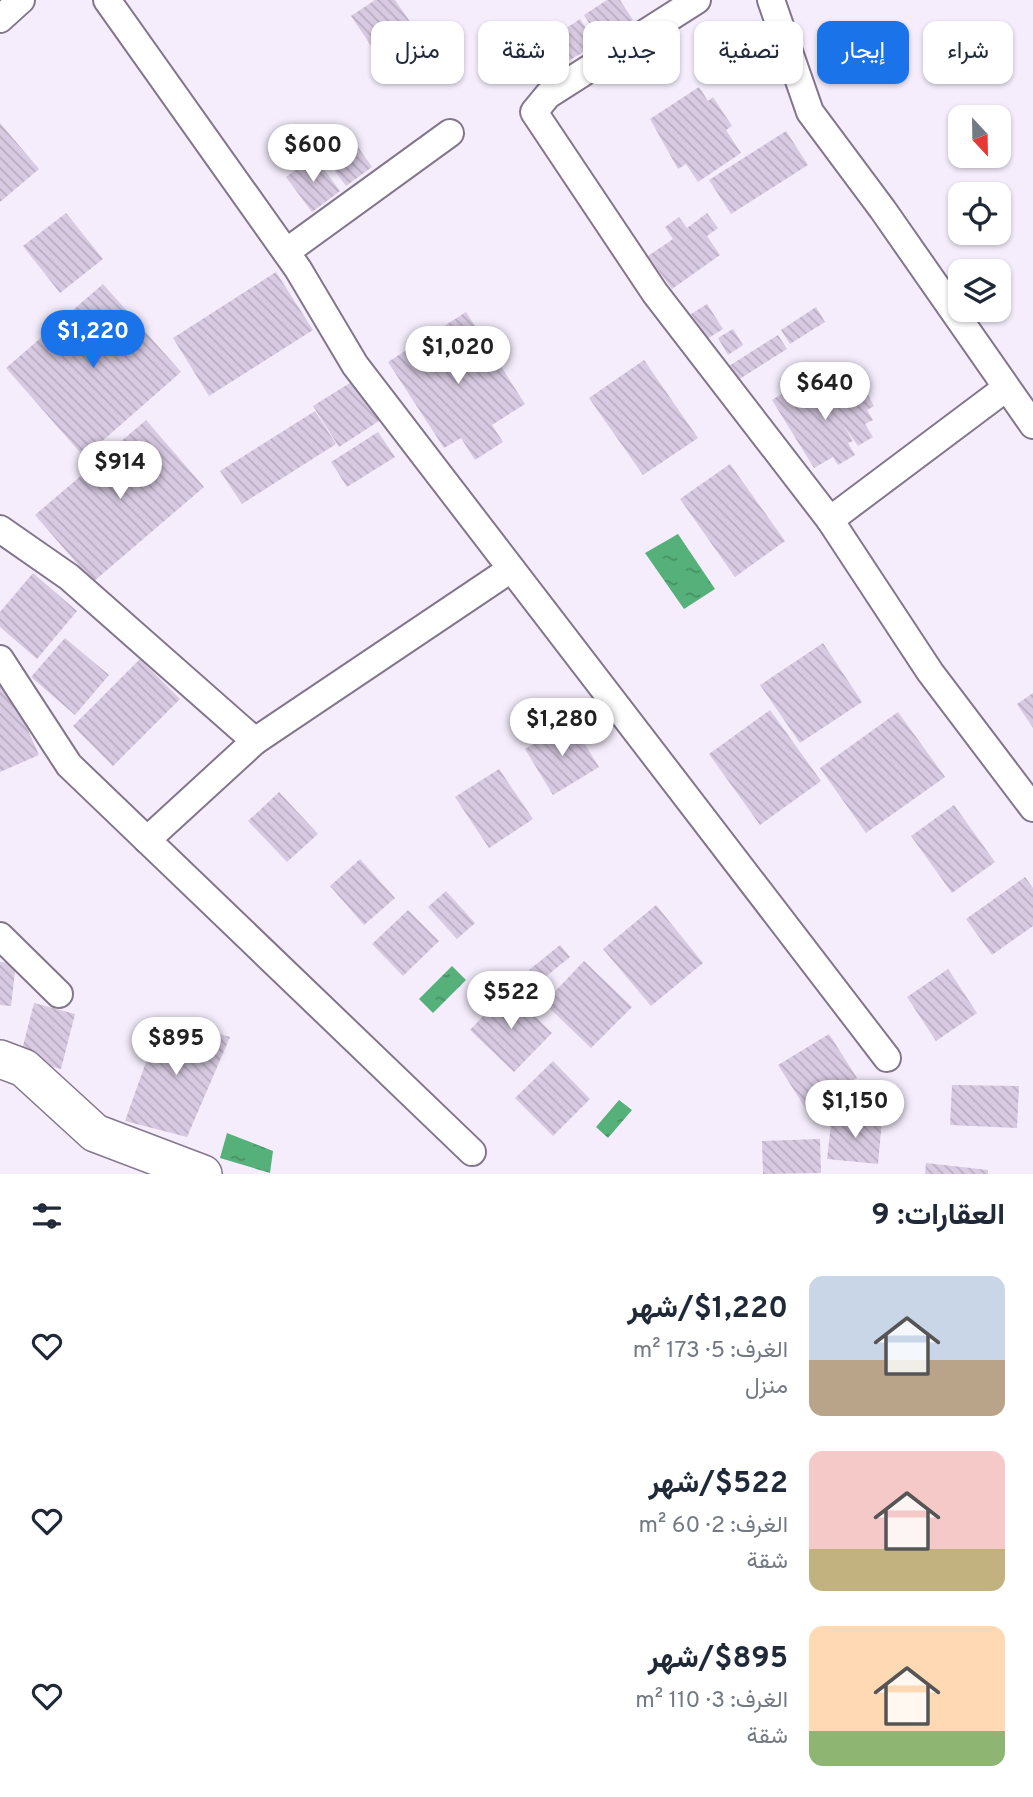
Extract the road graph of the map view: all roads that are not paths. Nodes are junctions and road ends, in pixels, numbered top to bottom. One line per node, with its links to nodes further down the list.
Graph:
1 (21, 0): 5 (street)
2 (107, 0): 7 (street)
3 (697, 0): 10 (street)
4 (771, 0): 8 (street)
5 (0, 19)
6 (450, 133): 7 (street)
7 (286, 252): 12 (street)
8 (1006, 388): 9 (street); 10 (street)
9 (1033, 425)
10 (830, 520): 15 (street)
11 (0, 529): 14 (street)
12 (511, 569): 14 (street); 19 (street)
13 (0, 659): 16 (street)
14 (255, 741): 16 (street)
15 (1033, 808)
16 (147, 840): 21 (street)
17 (0, 936): 18 (street)
18 (59, 994)
19 (887, 1058)
20 (0, 1059): 22 (street)
21 (472, 1152)
22 (203, 1174)

